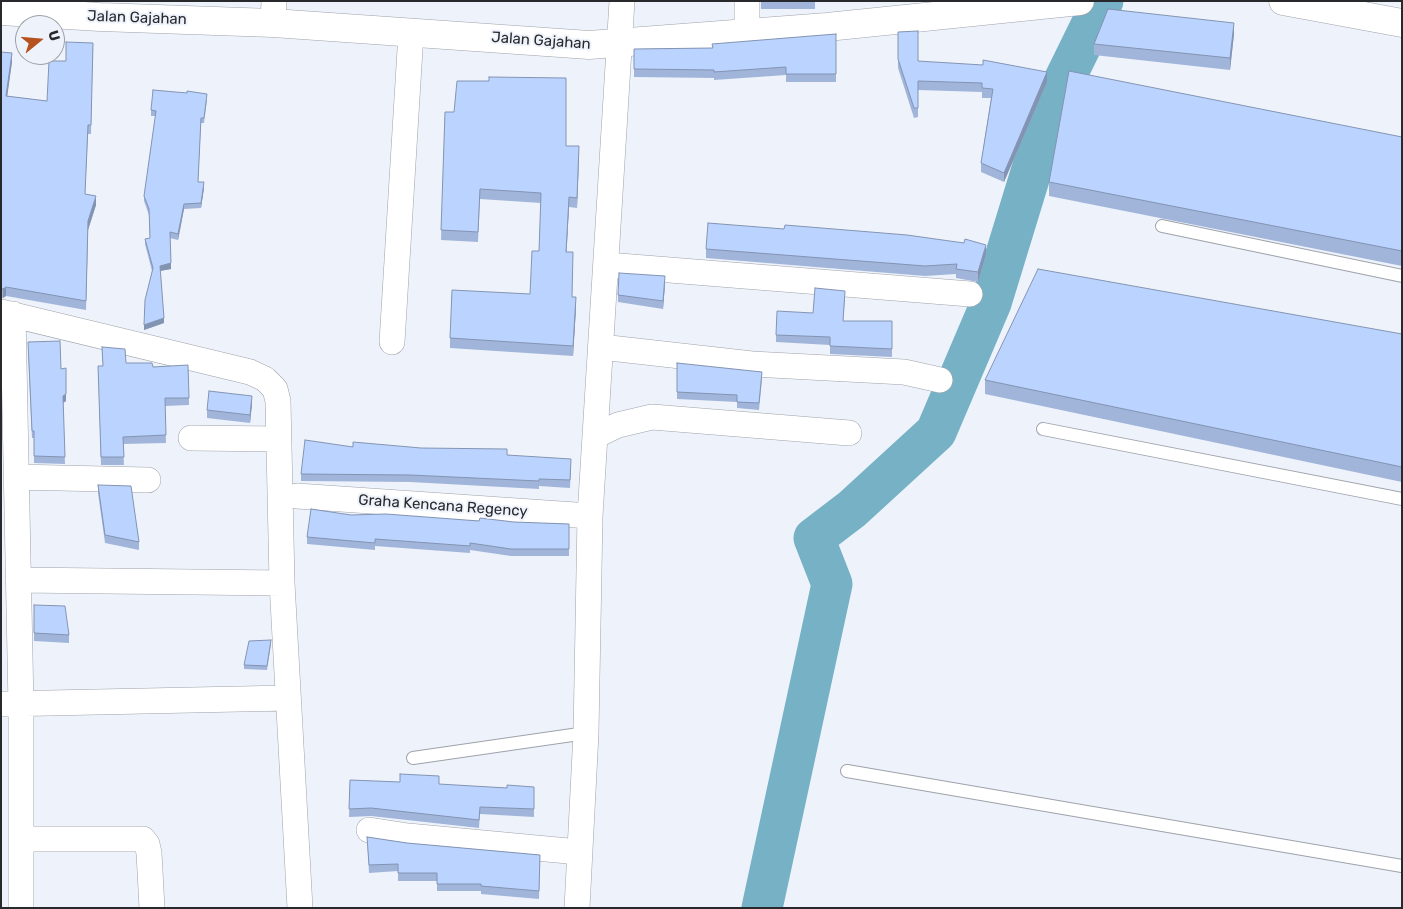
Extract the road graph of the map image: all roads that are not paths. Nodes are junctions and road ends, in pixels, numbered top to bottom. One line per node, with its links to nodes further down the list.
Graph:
1 (622, 1): 11 (street)
2 (747, 1): 10 (street)
3 (1080, 1): 6 (street, Jalan Gajahan)
4 (1283, 1): 8 (street)
5 (1, 11): 7 (street, Jalan Gajahan)
6 (896, 11): 10 (street, Jalan Gajahan)
7 (273, 12): 9 (street, Jalan Gajahan)
8 (1402, 23)
9 (411, 33): 11 (street, Jalan Gajahan); 17 (street)
10 (747, 34): 11 (street, Jalan Gajahan)
11 (620, 44): 13 (street)
12 (1162, 226): 14 (lane)
13 (606, 265): 15 (street); 18 (street)
14 (1402, 276)
15 (970, 294)
16 (7, 313): 24 (street); 26 (street)
17 (392, 342)
18 (601, 347): 19 (street); 22 (street)
19 (940, 380)
20 (1043, 429): 28 (lane)
21 (849, 433): 22 (street)
22 (595, 436): 29 (street)
23 (191, 438): 24 (street)
24 (277, 439): 31 (street)
25 (148, 480): 26 (street)
26 (11, 488): 30 (street)
27 (296, 496): 29 (street, Graha Kencana Regency)
28 (1402, 499)
29 (590, 516): 34 (street)
30 (18, 580): 31 (street); 33 (street)
31 (282, 583): 32 (street)
32 (288, 698): 33 (street); 43 (street)
33 (11, 705): 38 (street)
34 (586, 733): 35 (lane); 39 (street)
35 (413, 758)
36 (847, 771): 40 (lane)
37 (369, 830): 39 (street)
38 (22, 838): 41 (street); 42 (street)
39 (579, 852): 44 (street)
40 (1402, 866)
41 (21, 908)
42 (152, 908)
43 (300, 908)
44 (577, 908)

